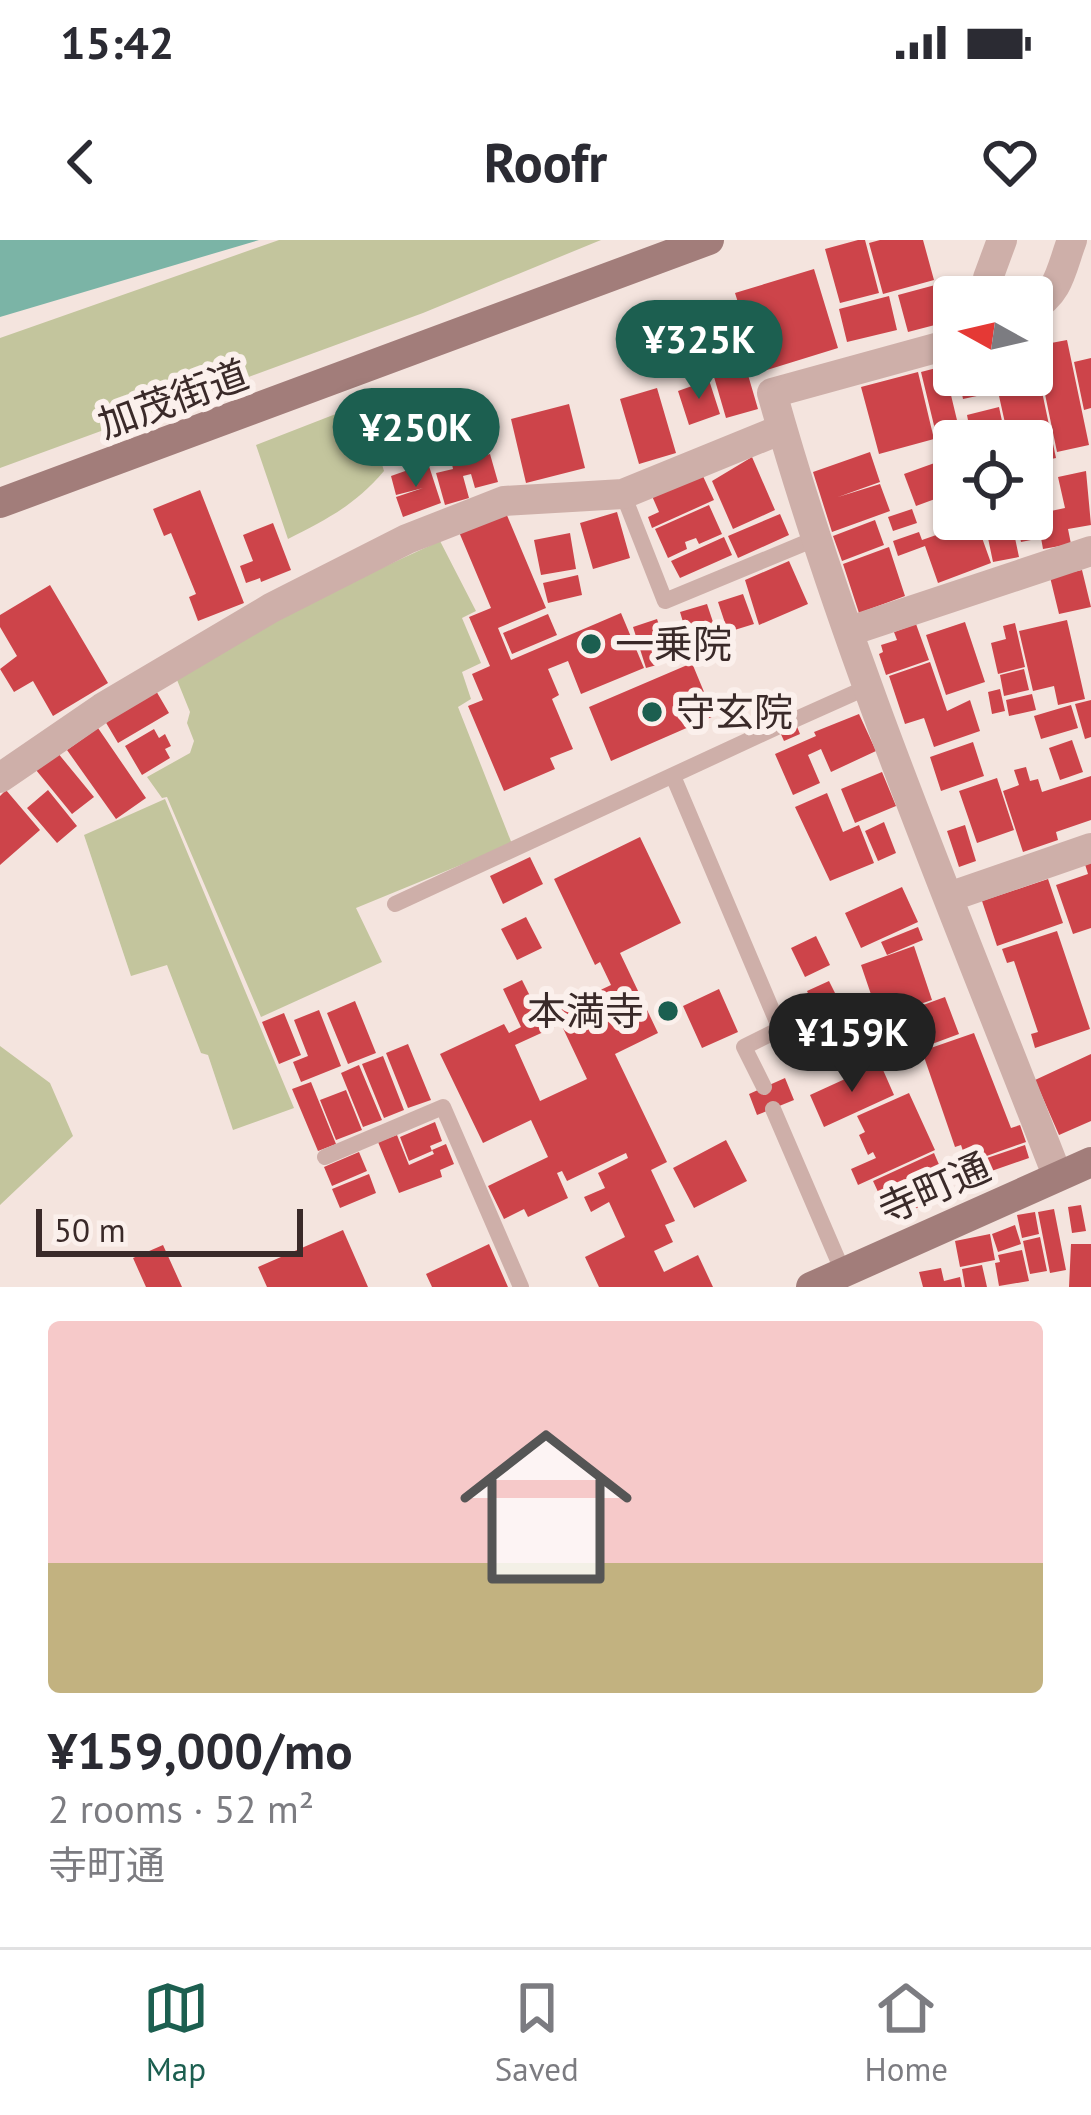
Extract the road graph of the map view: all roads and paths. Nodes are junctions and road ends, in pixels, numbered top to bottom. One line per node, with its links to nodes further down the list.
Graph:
1 (709, 240): 9 (street, 加茂街道)
2 (1002, 240): 4 (street)
3 (1072, 240): 5 (street)
4 (989, 276)
5 (1053, 293)
6 (933, 349): 7 (street)
7 (782, 429): 8 (street); 10 (street)
8 (623, 494): 10 (lane); 15 (street)
9 (0, 502)
10 (817, 538): 12 (street)
11 (1091, 551): 12 (street)
12 (850, 631): 13 (street)
13 (870, 686): 14 (lane); 17 (street)
14 (673, 776): 18 (lane); 19 (lane)
15 (0, 778)
16 (1091, 848): 17 (street)
17 (949, 897): 23 (street)
18 (395, 904)
19 (764, 1087)
20 (773, 1109): 24 (lane)
21 (325, 1156): 25 (lane)
22 (1091, 1162): 23 (street, 寺町通)
23 (1057, 1175): 24 (street, 寺町通)
24 (843, 1272): 26 (street, 寺町通)
25 (521, 1287)
26 (811, 1287)

